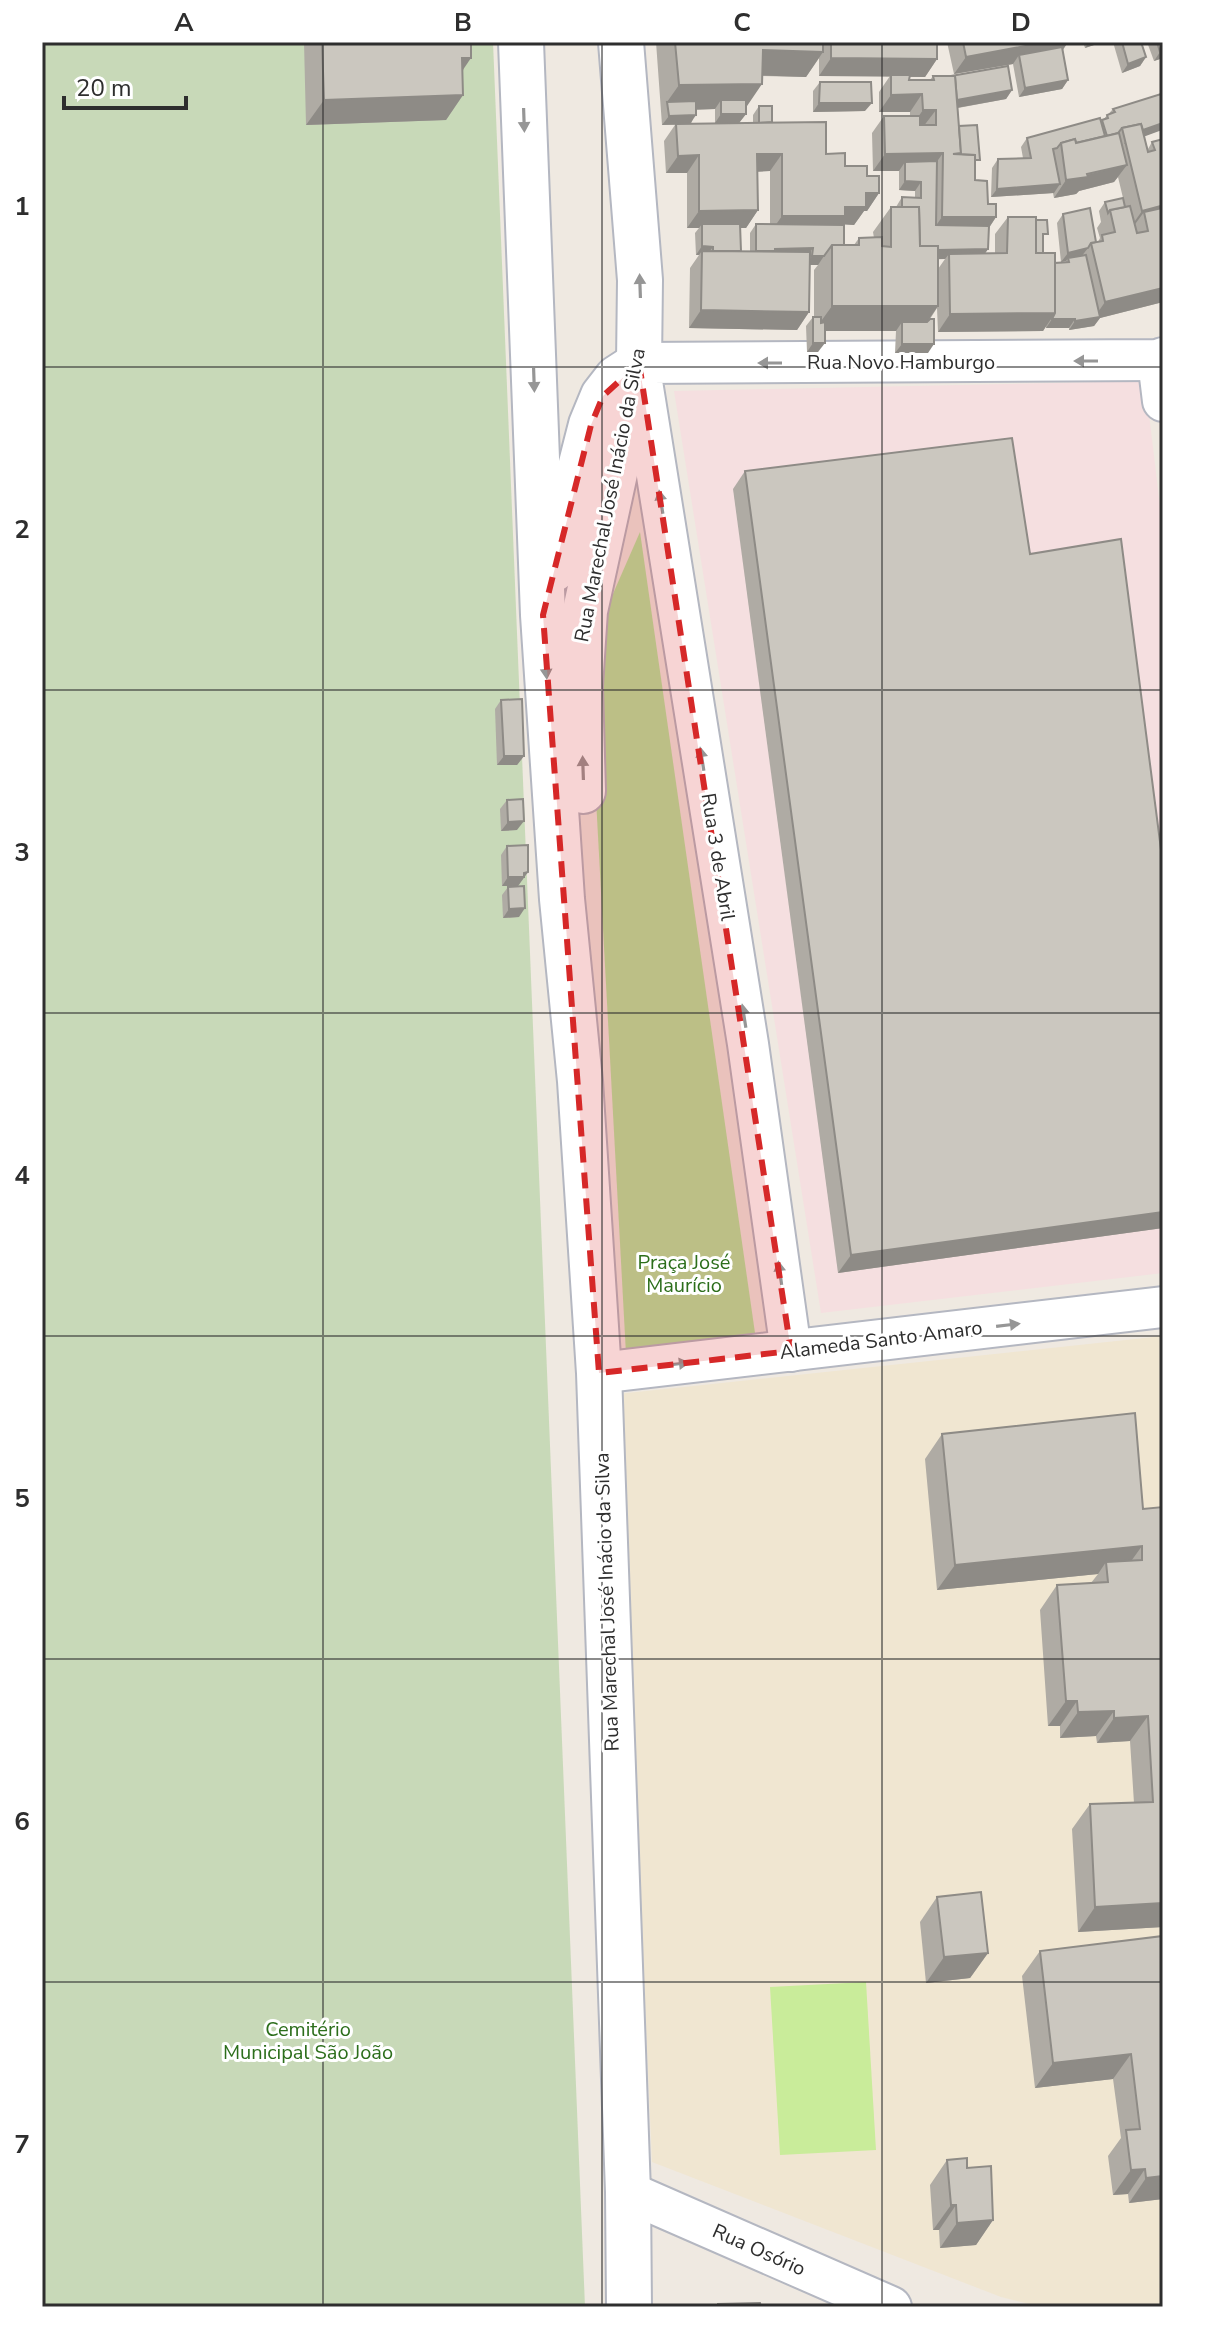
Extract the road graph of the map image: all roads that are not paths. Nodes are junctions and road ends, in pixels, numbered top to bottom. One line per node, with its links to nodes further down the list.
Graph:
1 (521, 42): 6 (main road, Rua Marechal José Inácio da Silva, one-way to 6)
2 (621, 42): 4 (main road, Rua Marechal José Inácio da Silva, one-way to 2)
3 (1160, 359): 4 (street, Rua Novo Hamburgo, one-way to 4); 5 (street)
4 (639, 363): 6 (main road); 7 (main road, Rua Marechal José Inácio da Silva, one-way to 4); 9 (street, Rua 3 de Abril, one-way to 4)
5 (1163, 401)
6 (543, 615): 7 (main road, Rua Marechal José Inácio da Silva, one-way to 7)
7 (562, 899): 10 (main road, Rua Marechal José Inácio da Silva)
8 (1163, 1307): 9 (street, Alameda Santo Amaro, one-way to 8)
9 (791, 1351): 10 (street, Alameda Santo Amaro, one-way to 9)
10 (599, 1373): 11 (main road, Rua Marechal José Inácio da Silva)
11 (628, 2192): 12 (main road, Rua Marechal José Inácio da Silva); 13 (street, Rua Osório)
12 (629, 2307)
13 (891, 2307)

